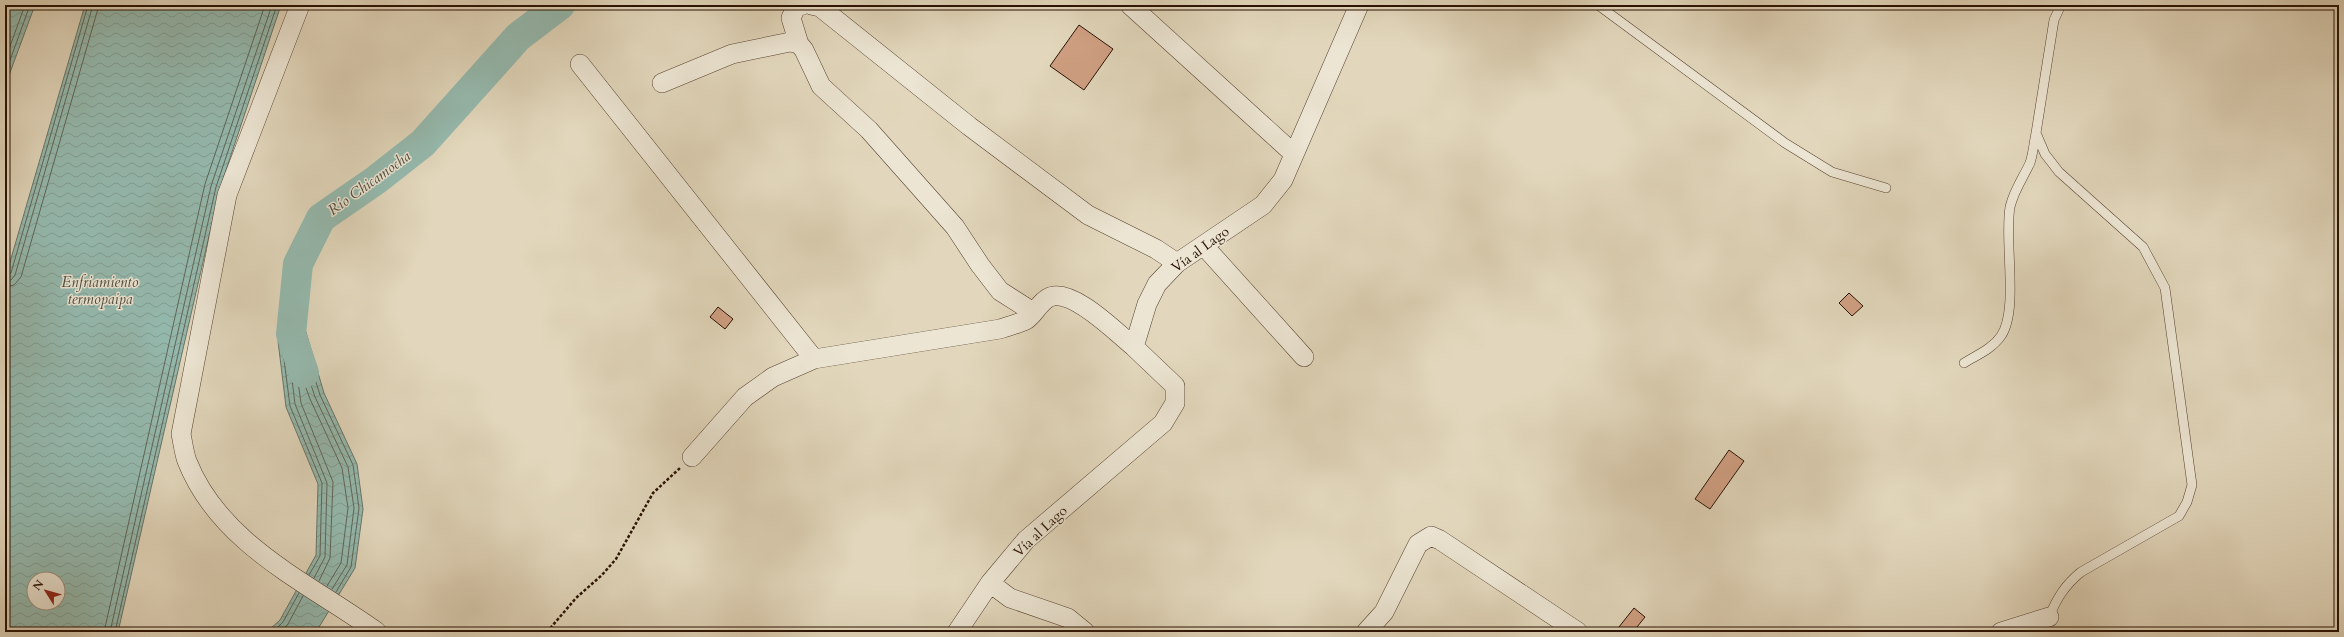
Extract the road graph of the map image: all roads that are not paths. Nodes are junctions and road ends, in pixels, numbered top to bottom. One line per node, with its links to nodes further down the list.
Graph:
1 (300, 5): 24 (street)
2 (803, 5): 8 (street)
3 (811, 5): 15 (street)
4 (1130, 5): 12 (street)
5 (1359, 5): 12 (street, Vía al Lago)
6 (1598, 5): 13 (lane)
7 (2061, 5): 11 (lane)
8 (799, 44): 10 (street); 16 (street)
9 (580, 64): 19 (street)
10 (662, 83)
11 (2036, 133): 20 (lane); 23 (lane)
12 (1294, 154): 14 (street, Vía al Lago)
13 (1886, 188)
14 (1204, 246): 15 (street, Vía al Lago); 18 (street)
15 (1177, 263): 17 (street, Vía al Lago)
16 (1033, 312): 17 (street); 19 (street)
17 (1134, 347): 22 (street, Vía al Lago)
18 (1304, 357)
19 (814, 360): 21 (street)
20 (1964, 363)
21 (692, 457)
22 (990, 583): 25 (street, Vía al Lago); 26 (street)
23 (2046, 624): 29 (street)
24 (377, 632)
25 (957, 632)
26 (1085, 632)
27 (1366, 632): 28 (street)
28 (1578, 632)
29 (2000, 632)

